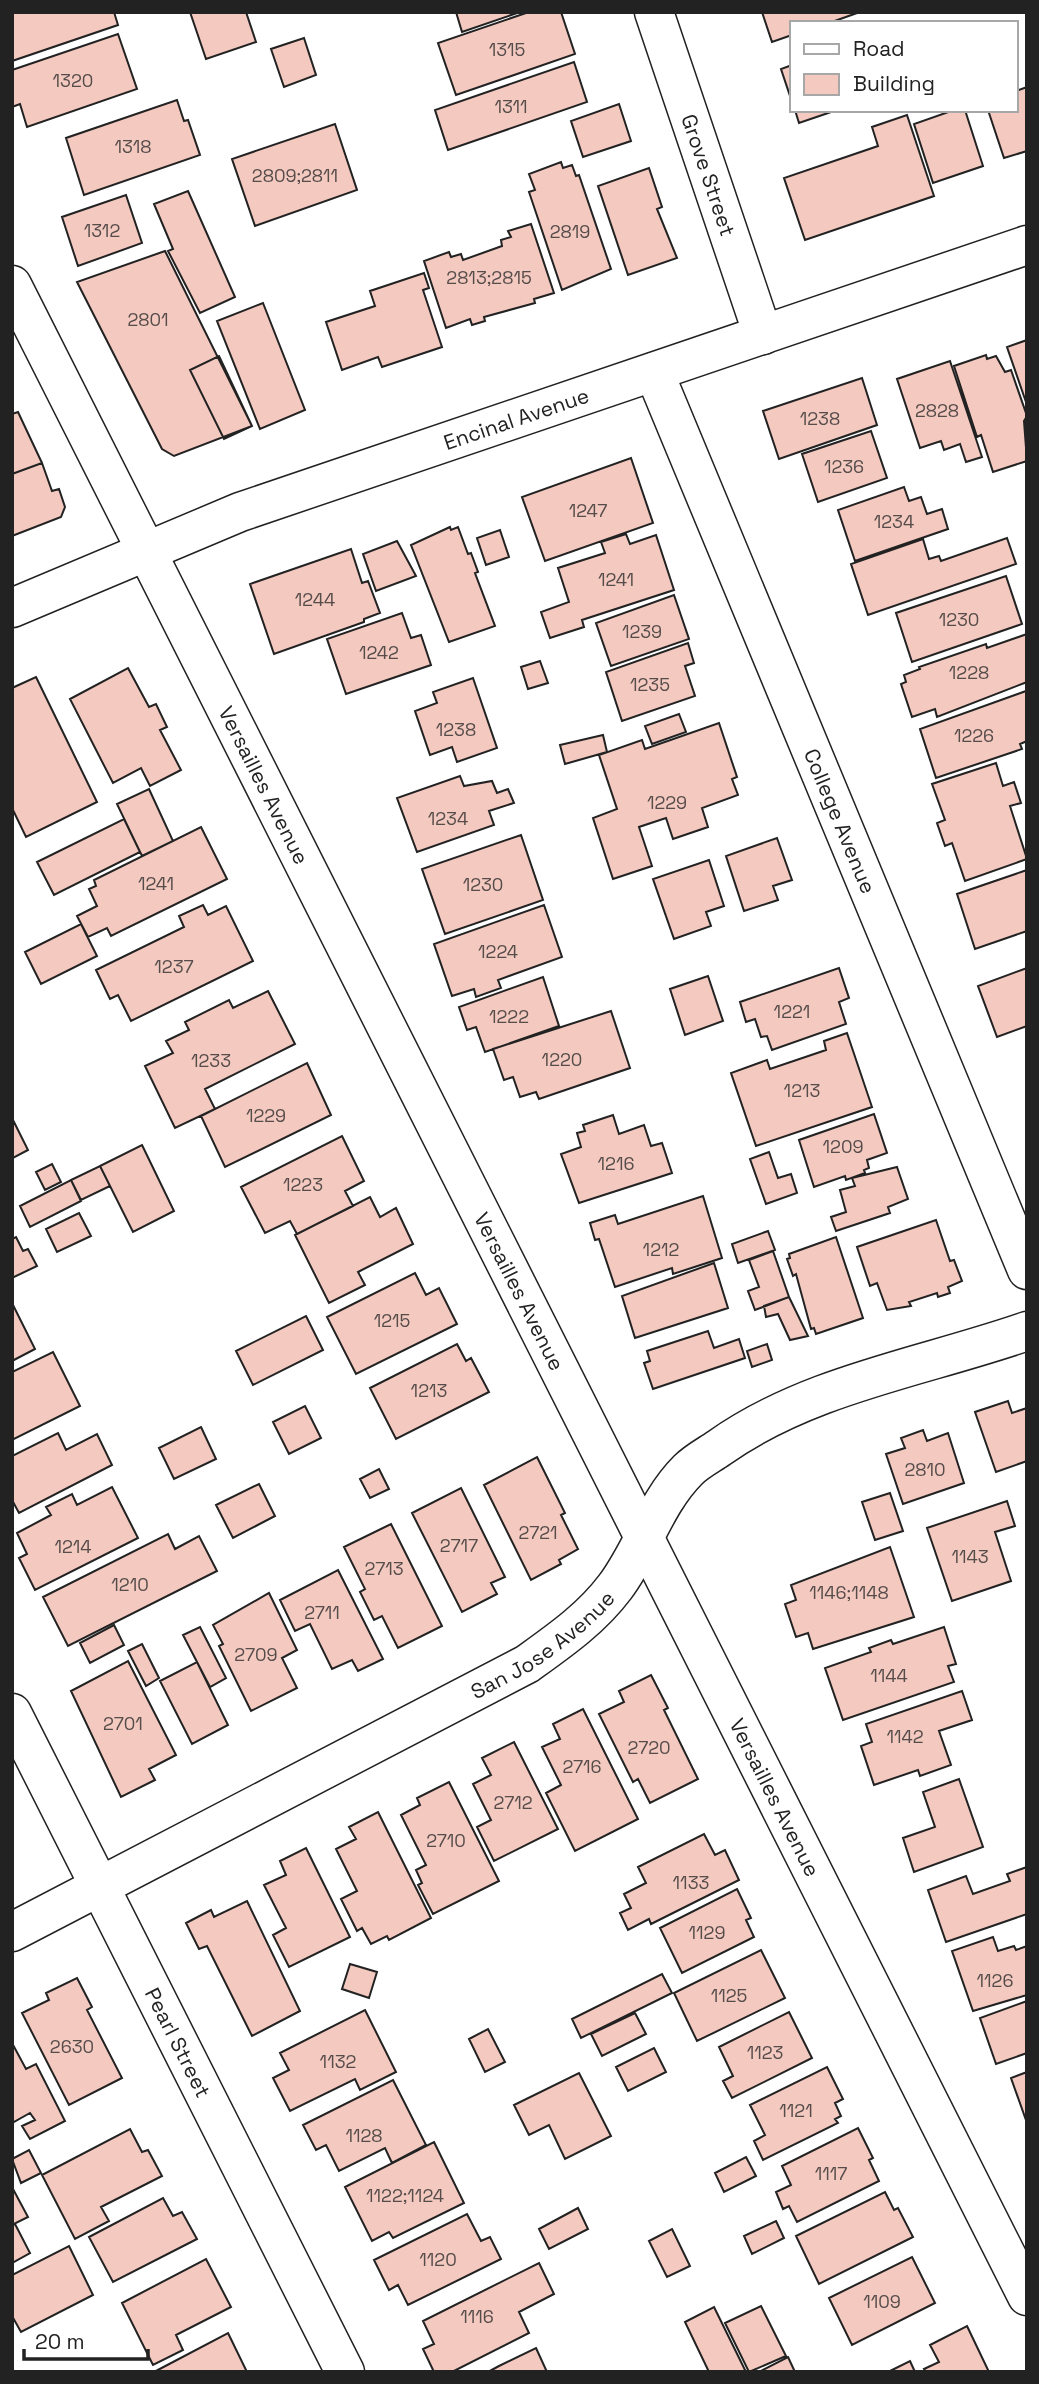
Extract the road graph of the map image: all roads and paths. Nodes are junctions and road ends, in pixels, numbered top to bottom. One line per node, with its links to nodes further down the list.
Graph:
1 (654, 12): 4 (street, Grove Street)
2 (1027, 245): 4 (street, Encinal Avenue)
3 (12, 285): 6 (street, Versailles Avenue)
4 (763, 335): 5 (street, Encinal Avenue)
5 (654, 372): 6 (street, Encinal Avenue); 8 (street, College Avenue)
6 (144, 551): 7 (street, Encinal Avenue); 10 (street, Versailles Avenue)
7 (12, 608)
8 (1027, 1270)
9 (1027, 1331): 10 (street, San Jose Avenue)
10 (642, 1536): 12 (street, San Jose Avenue); 14 (street, Versailles Avenue)
11 (12, 1713): 12 (street, Pearl Street)
12 (99, 1886): 13 (street, San Jose Avenue); 15 (street, Pearl Street)
13 (12, 1931)
14 (1027, 2296)
15 (345, 2372)

